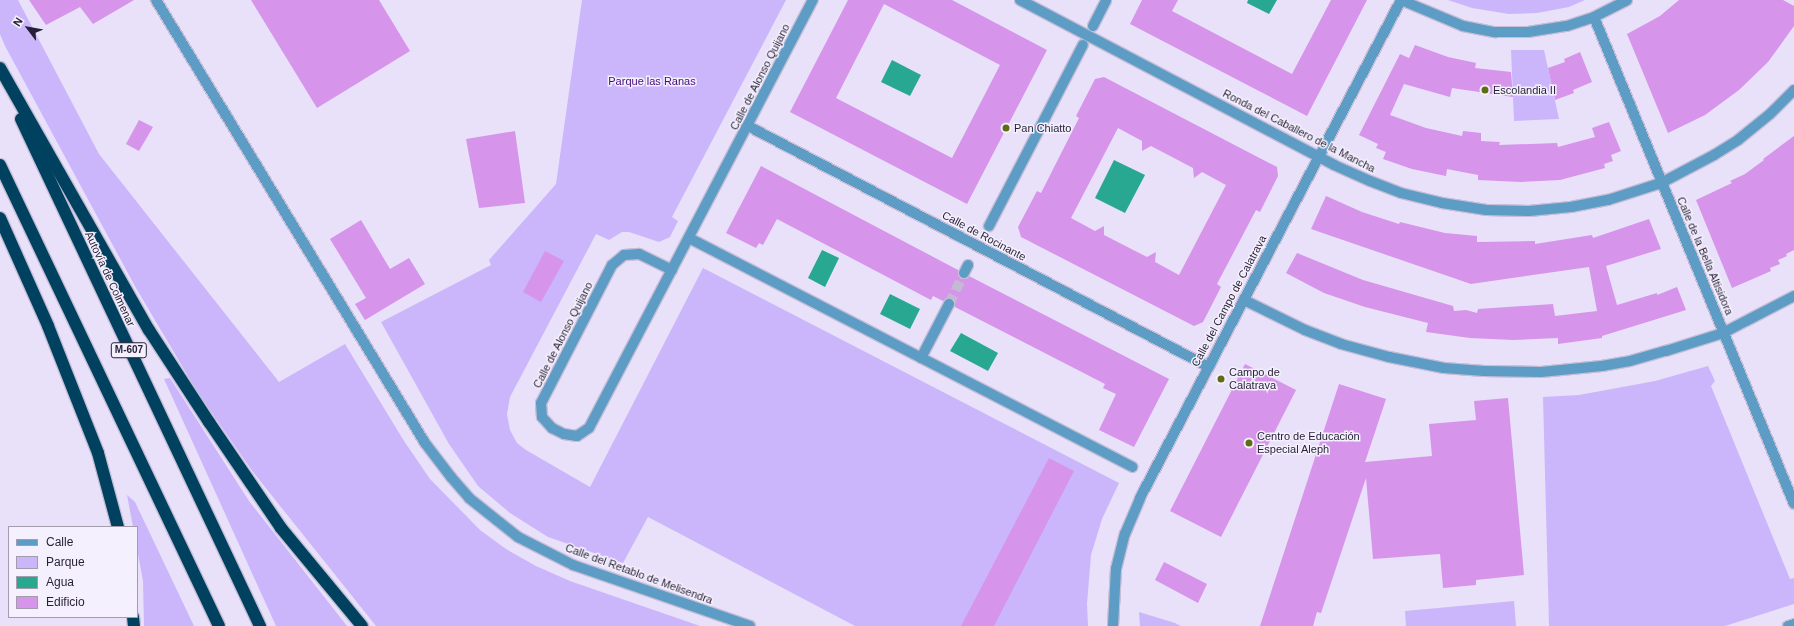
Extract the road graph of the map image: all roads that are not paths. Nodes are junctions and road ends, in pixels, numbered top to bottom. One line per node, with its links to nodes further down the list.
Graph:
1 (156, 0): 35 (street, Calle del Retablo de Melisendra)
2 (813, 0): 13 (street, Calle de Alonso Quijano)
3 (1020, 0): 14 (street, Ronda del Caballero de la Mancha)
4 (1106, 0): 8 (street)
5 (1401, 0): 7 (street); 14 (street, Calle del Campo de Calatrava)
6 (1627, 0): 7 (street)
7 (1594, 18): 16 (street, Calle de la Bella Altisidora)
8 (1093, 26)
9 (1083, 45): 18 (street)
10 (0, 68): 34 (highway)
11 (0, 73): 33 (highway, Autovía de Colmenar / M-607)
12 (1794, 90): 16 (street, Ronda del Caballero de la Mancha)
13 (748, 126): 19 (street, Calle de Alonso Quijano); 26 (street, Calle de Rocinante)
14 (1319, 157): 16 (street, Ronda del Caballero de la Mancha); 22 (street, Calle del Campo de Calatrava)
15 (0, 165): 32 (highway, M-607)
16 (1661, 183): 24 (street, Calle de la Bella Altisidora)
17 (0, 218): 29 (highway)
18 (989, 226)
19 (690, 238): 20 (street, Calle de Alonso Quijano); 25 (street)
20 (672, 270): 20 (street, Calle de Alonso Quijano)
21 (1794, 296): 24 (street)
22 (1244, 300): 24 (street); 26 (street, Calle del Campo de Calatrava)
23 (949, 304): 25 (street)
24 (1723, 332): 28 (street, Calle de la Bella Altisidora)
25 (921, 358): 27 (street)
26 (1208, 367): 31 (street, Calle del Campo de Calatrava)
27 (1132, 467)
28 (1794, 504)
29 (118, 526)
30 (1794, 624): 36 (street)
31 (1114, 625)
32 (219, 626)
33 (260, 626)
34 (362, 626)
35 (750, 626)
36 (1788, 626)

